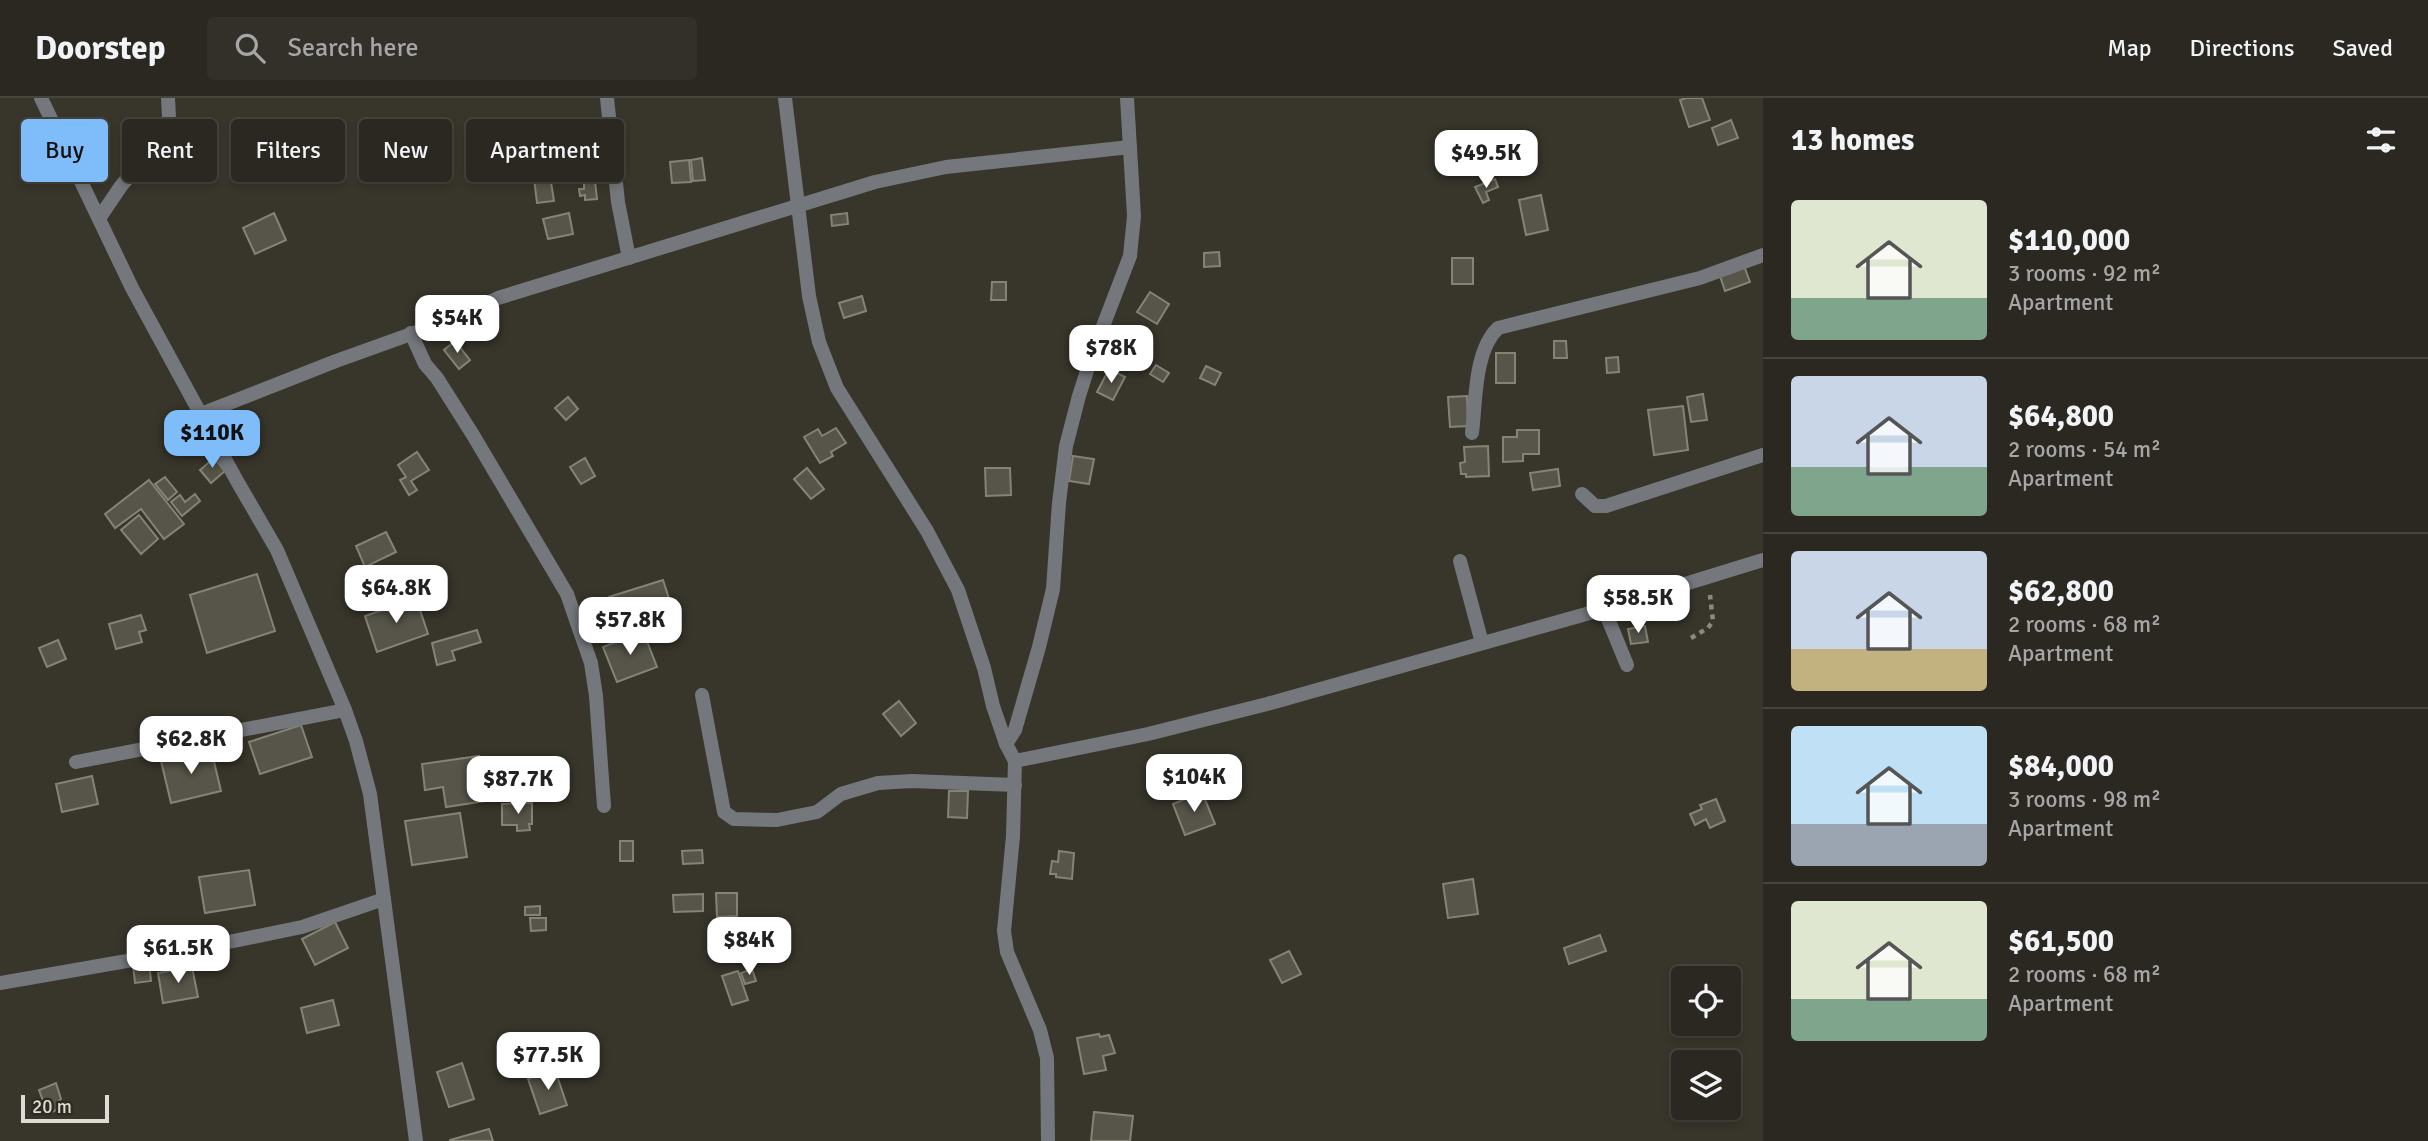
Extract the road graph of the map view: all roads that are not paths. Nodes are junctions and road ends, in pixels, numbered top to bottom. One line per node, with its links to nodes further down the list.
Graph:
1 (41, 98): 8 (street)
2 (168, 98): 8 (street)
3 (607, 98): 10 (street)
4 (785, 98): 7 (street)
5 (1126, 98): 6 (street)
6 (1130, 147): 7 (street); 23 (street)
7 (799, 207): 10 (street); 23 (street)
8 (100, 217): 12 (street)
9 (1763, 255): 13 (street)
10 (629, 258): 11 (street)
11 (411, 333): 12 (street); 27 (street)
12 (201, 414): 22 (street)
13 (1472, 433)
14 (1763, 455): 15 (street)
15 (1582, 494)
16 (1763, 560): 18 (street)
17 (1460, 561): 19 (street)
18 (1604, 609): 19 (street); 20 (street)
19 (1482, 643): 24 (street)
20 (1627, 666)
21 (702, 695): 26 (street)
22 (345, 710): 25 (street); 28 (street)
23 (1006, 744): 24 (street)
24 (1015, 761): 26 (street)
25 (76, 762)
26 (1015, 785): 31 (street)
27 (604, 806)
28 (384, 899): 29 (street); 30 (street)
29 (0, 983)
30 (416, 1141)
31 (1048, 1141)

